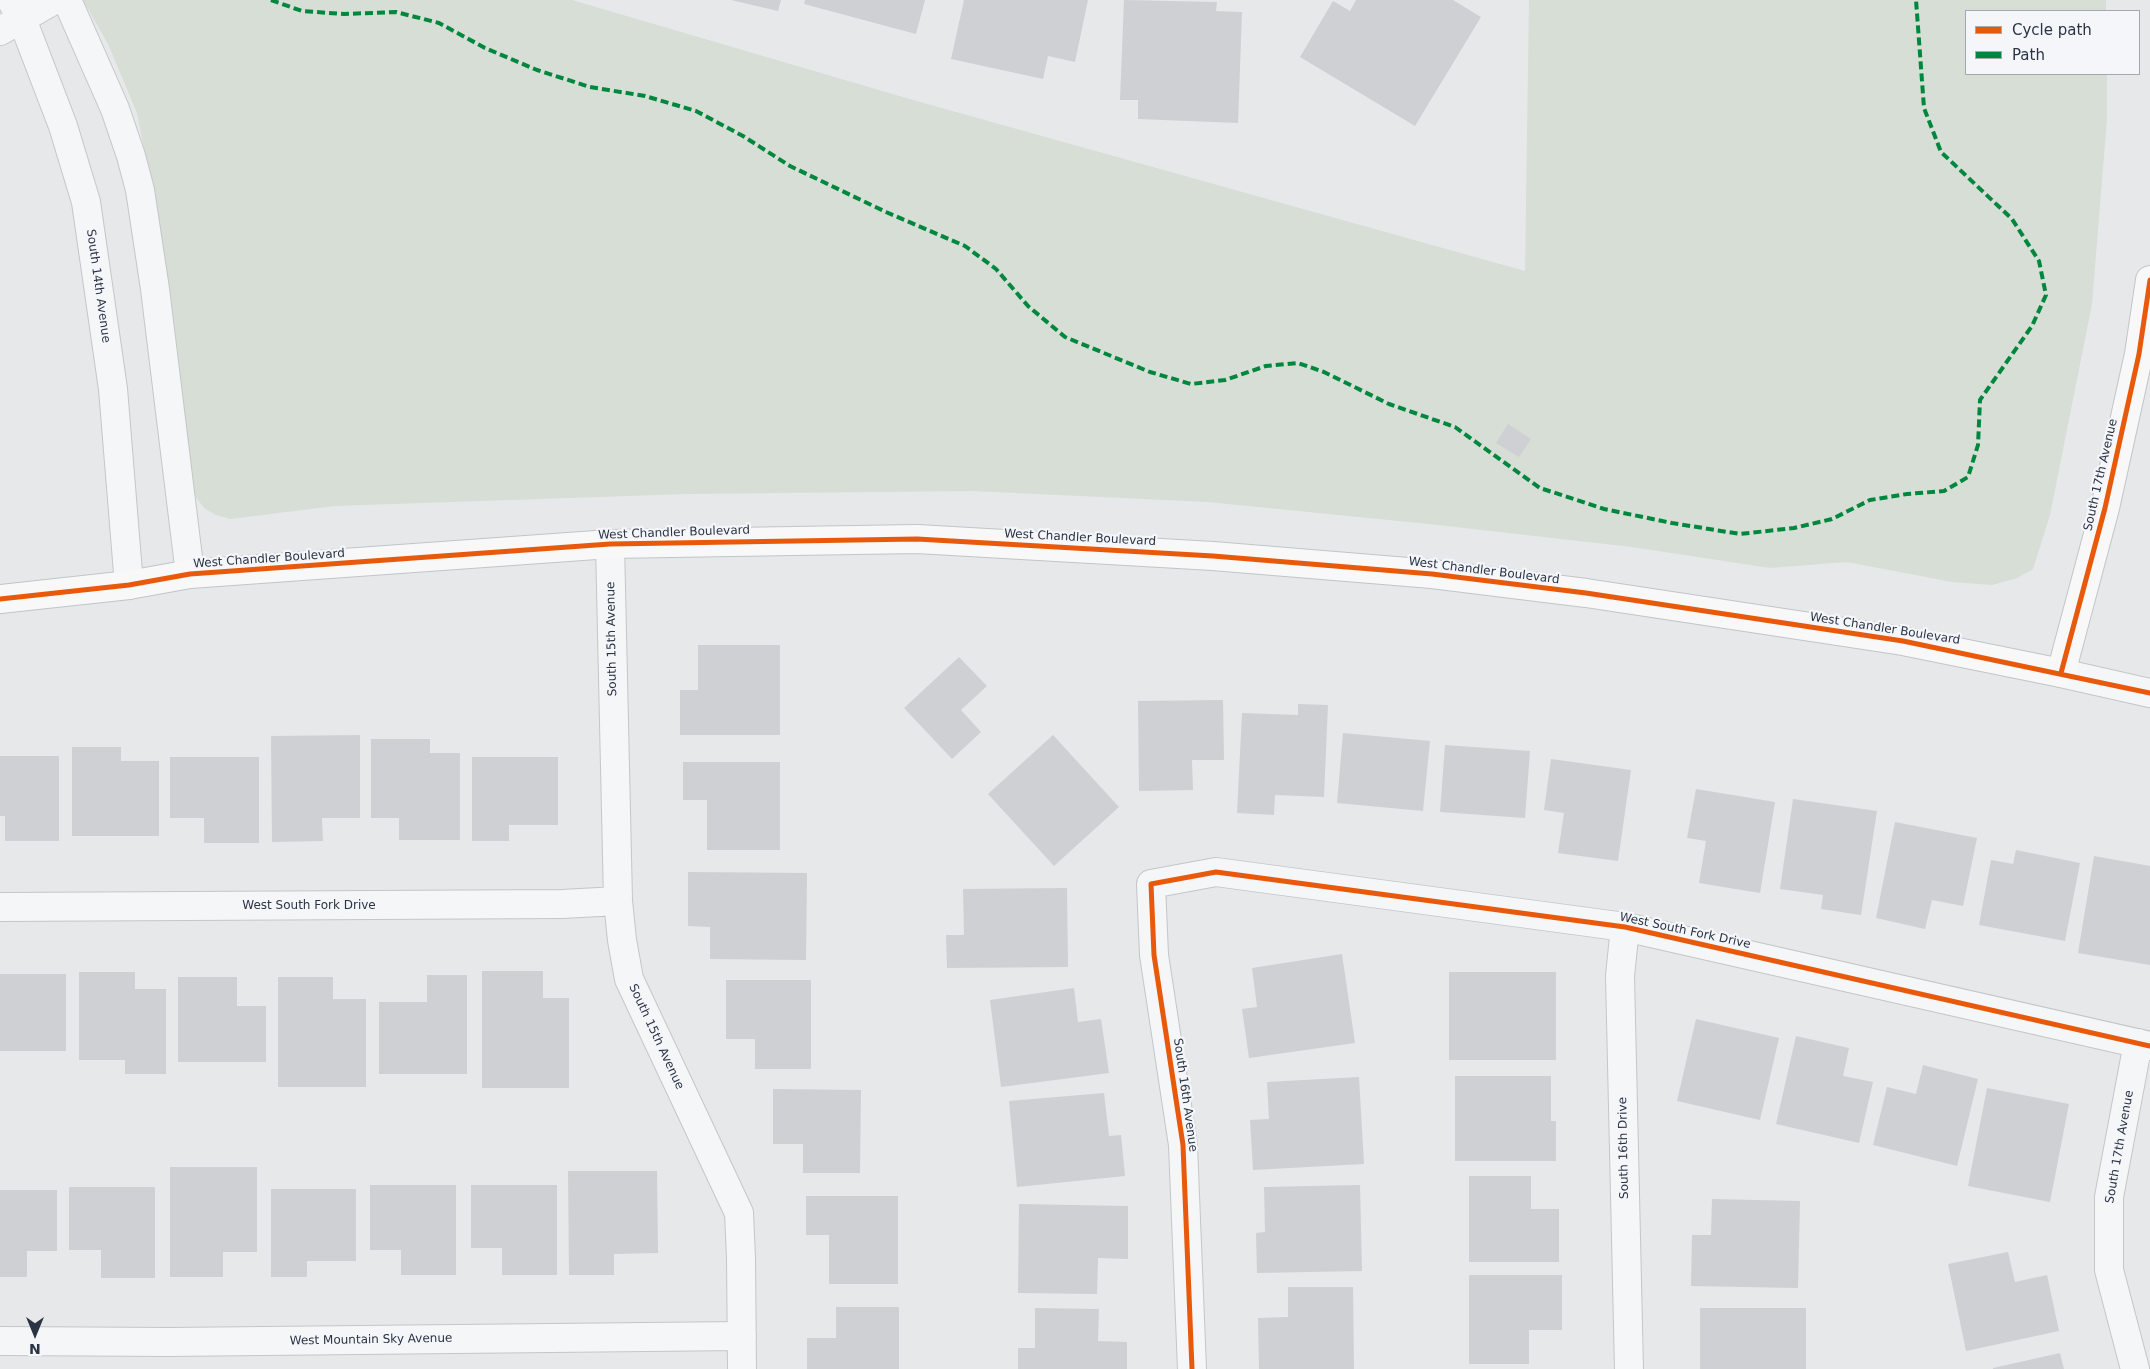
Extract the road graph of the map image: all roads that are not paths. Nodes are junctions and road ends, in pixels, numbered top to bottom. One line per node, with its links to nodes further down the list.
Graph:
1 (54, 0): 3 (street)
2 (67, 0): 6 (street)
3 (11, 17): 7 (street, South 14th Avenue)
4 (2150, 280): 9 (main road, South 17th Avenue)
5 (610, 544): 6 (main road, West Chandler Boulevard); 9 (main road, West Chandler Boulevard); 12 (street, South 15th Avenue)
6 (190, 574): 7 (main road, West Chandler Boulevard)
7 (128, 585): 8 (main road, West Chandler Boulevard)
8 (0, 599)
9 (2061, 673): 10 (street, West Chandler Boulevard)
10 (2150, 692)
11 (1151, 884): 14 (street, West South Fork Drive); 19 (street, South 16th Avenue)
12 (618, 902): 13 (street, West South Fork Drive); 16 (street, South 15th Avenue)
13 (0, 907)
14 (1625, 927): 15 (street, West South Fork Drive); 20 (street, South 16th Drive)
15 (2144, 1044): 21 (street, South 17th Avenue)
16 (742, 1336): 17 (street, West Mountain Sky Avenue); 18 (street, South 15th Avenue)
17 (0, 1341)
18 (742, 1369)
19 (1192, 1369)
20 (1629, 1369)
21 (2135, 1369)

